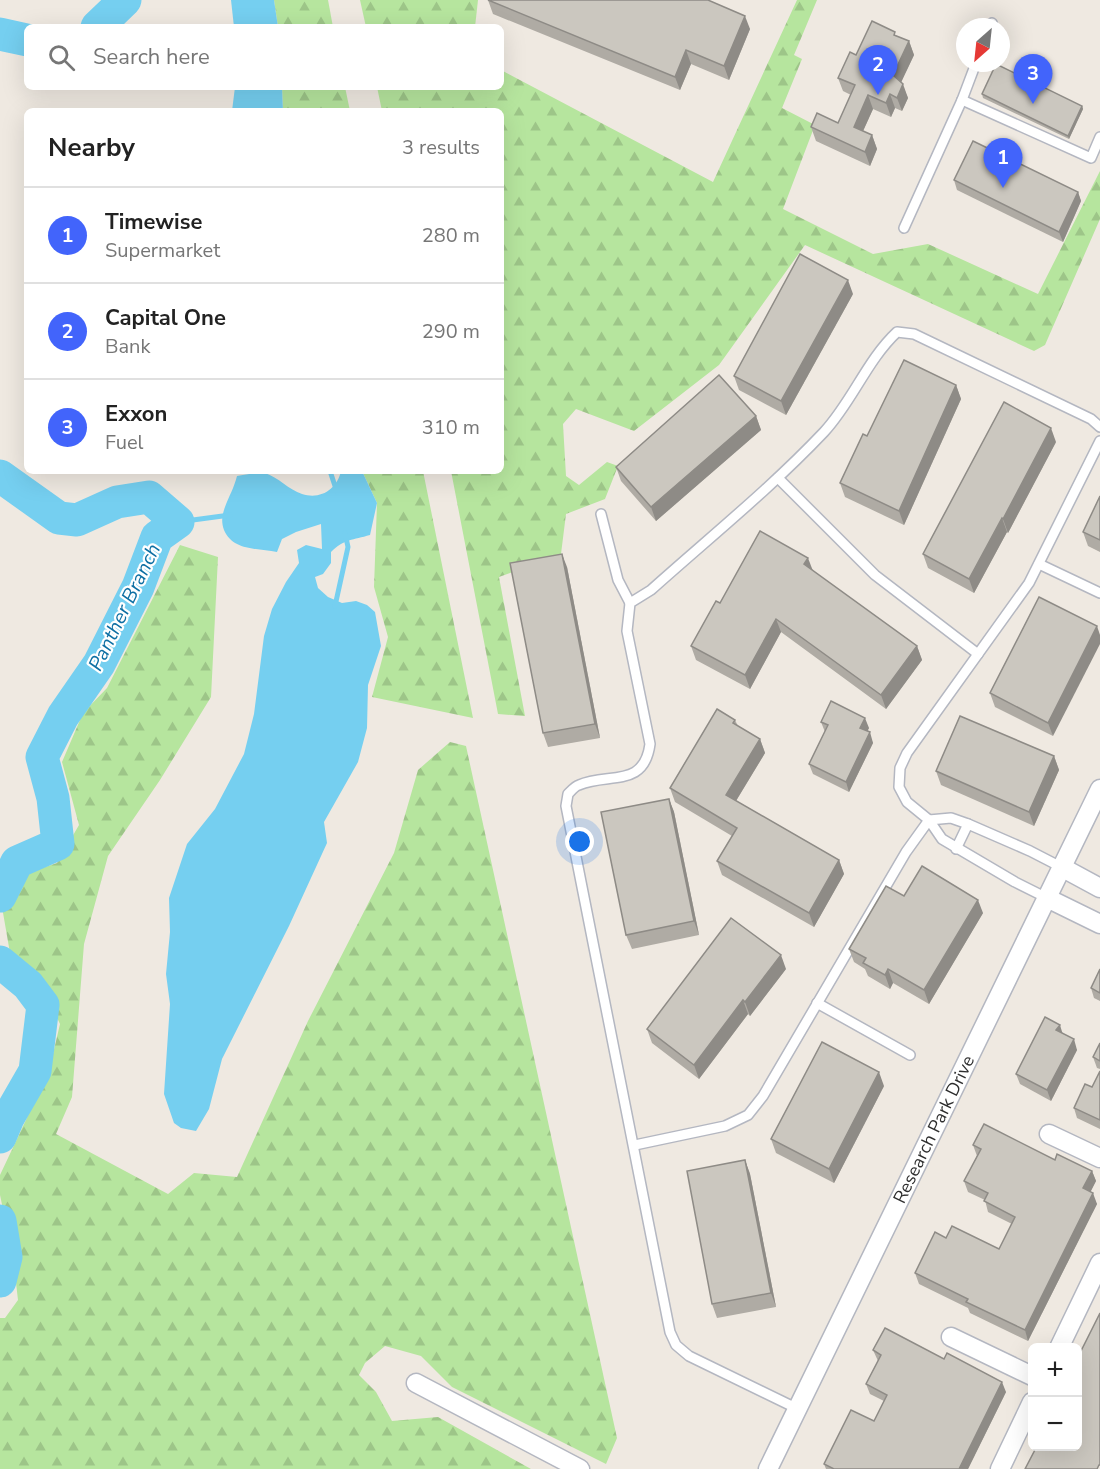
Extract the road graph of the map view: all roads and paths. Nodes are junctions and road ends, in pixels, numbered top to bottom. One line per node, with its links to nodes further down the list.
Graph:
1 (973, 72): 2 (lane)
2 (962, 100): 3 (lane); 4 (lane)
3 (1100, 137)
4 (904, 228)
5 (1100, 427): 7 (lane)
6 (1100, 441): 9 (lane)
7 (778, 478): 11 (lane); 12 (lane)
8 (601, 514): 11 (lane)
9 (1039, 564): 10 (lane); 12 (lane)
10 (1100, 593)
11 (630, 603): 24 (lane)
12 (978, 654): 14 (lane)
13 (1100, 789): 17 (street, Research Park Drive)
14 (929, 820): 15 (lane); 16 (lane); 21 (lane)
15 (968, 824): 16 (lane); 17 (lane)
16 (956, 849): 19 (lane)
17 (1062, 868): 18 (street); 19 (street, Research Park Drive)
18 (1100, 888)
19 (1047, 898): 20 (street); 31 (street, Research Park Drive)
20 (1100, 924)
21 (817, 1003): 22 (lane); 24 (lane)
22 (910, 1055)
23 (1049, 1134): 25 (street)
24 (634, 1145): 31 (lane)
25 (1100, 1158)
26 (1100, 1263): 28 (street)
27 (951, 1337): 29 (street)
28 (1061, 1343)
29 (1028, 1374)
30 (416, 1383): 33 (street)
31 (798, 1409): 34 (street, Research Park Drive)
32 (1028, 1410): 35 (street)
33 (580, 1469)
34 (768, 1469)
35 (1000, 1469)

